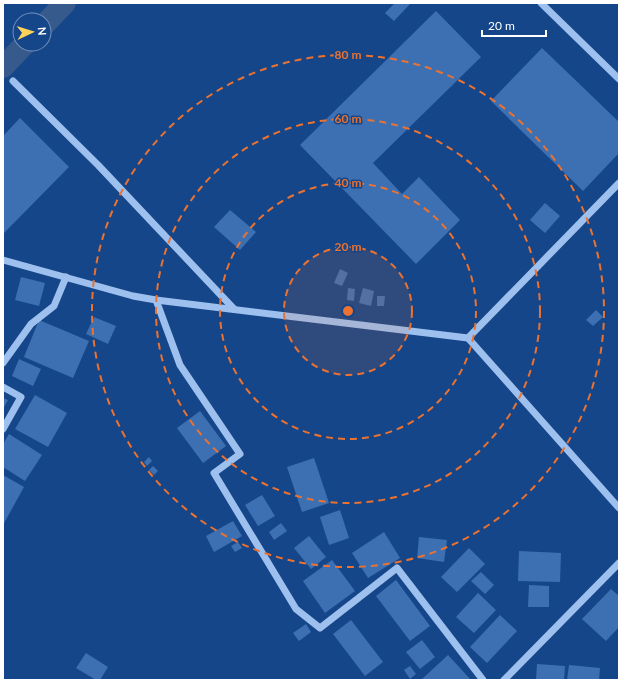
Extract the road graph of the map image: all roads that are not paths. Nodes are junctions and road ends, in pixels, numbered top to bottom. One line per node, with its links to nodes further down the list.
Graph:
1 (541, 3): 2 (street)
2 (619, 79)
3 (13, 81): 8 (street)
4 (619, 183): 9 (street)
5 (3, 260): 6 (street)
6 (66, 277): 7 (street); 10 (street)
7 (156, 300): 8 (street); 15 (street)
8 (234, 309): 9 (street)
9 (468, 338): 13 (street)
10 (3, 363)
11 (3, 387): 12 (street)
12 (3, 429)
13 (619, 508)
14 (619, 563): 16 (street)
15 (483, 680)
16 (504, 680)

